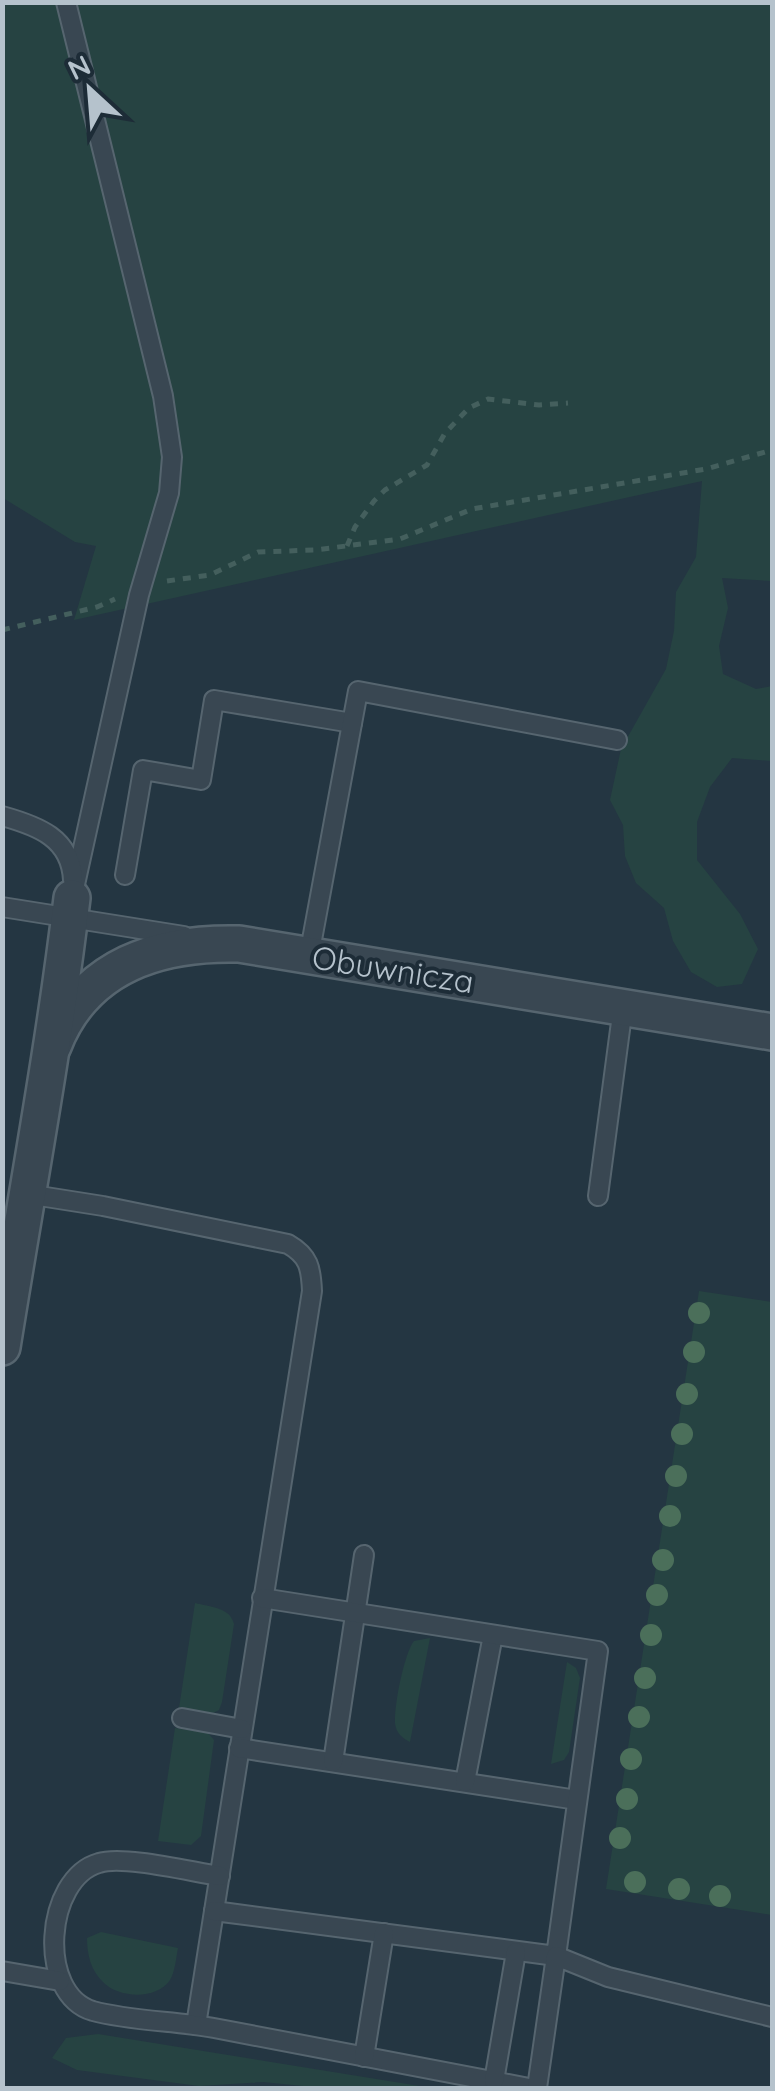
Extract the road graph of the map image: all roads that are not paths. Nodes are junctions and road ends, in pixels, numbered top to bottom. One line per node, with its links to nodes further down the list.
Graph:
1 (66, 2): 7 (lane)
2 (352, 723): 3 (lane); 5 (lane); 9 (lane)
3 (616, 740)
4 (2, 816): 7 (lane)
5 (125, 875)
6 (2, 907): 7 (lane)
7 (71, 909): 8 (lane); 12 (street, Obuwnicza)
8 (239, 944): 9 (street, Obuwnicza); 12 (street, Obuwnicza)
9 (309, 956): 10 (street, Obuwnicza)
10 (624, 1008): 11 (street, Obuwnicza); 14 (lane)
11 (772, 1032)
12 (53, 1046): 13 (street, Obuwnicza)
13 (27, 1194): 15 (street, Obuwnicza); 17 (lane)
14 (598, 1196)
15 (2, 1347)
16 (364, 1555): 18 (lane)
17 (262, 1598): 18 (lane); 21 (lane)
18 (355, 1613): 19 (lane); 22 (lane)
19 (493, 1636): 23 (lane); 24 (lane)
20 (182, 1718): 21 (lane)
21 (240, 1738): 22 (lane); 25 (lane)
22 (332, 1762): 23 (lane)
23 (465, 1782): 24 (lane)
24 (577, 1800): 29 (lane)
25 (220, 1876): 26 (lane); 31 (lane)
26 (214, 1911): 27 (lane); 33 (lane)
27 (384, 1933): 28 (lane); 34 (lane)
28 (516, 1952): 29 (lane); 35 (lane)
29 (556, 1956): 32 (lane); 36 (lane)
30 (2, 1971): 31 (lane)
31 (60, 1981): 33 (lane)
32 (772, 2017)
33 (196, 2024): 34 (lane)
34 (364, 2056): 35 (lane)
35 (494, 2082): 36 (lane)
36 (533, 2088)

